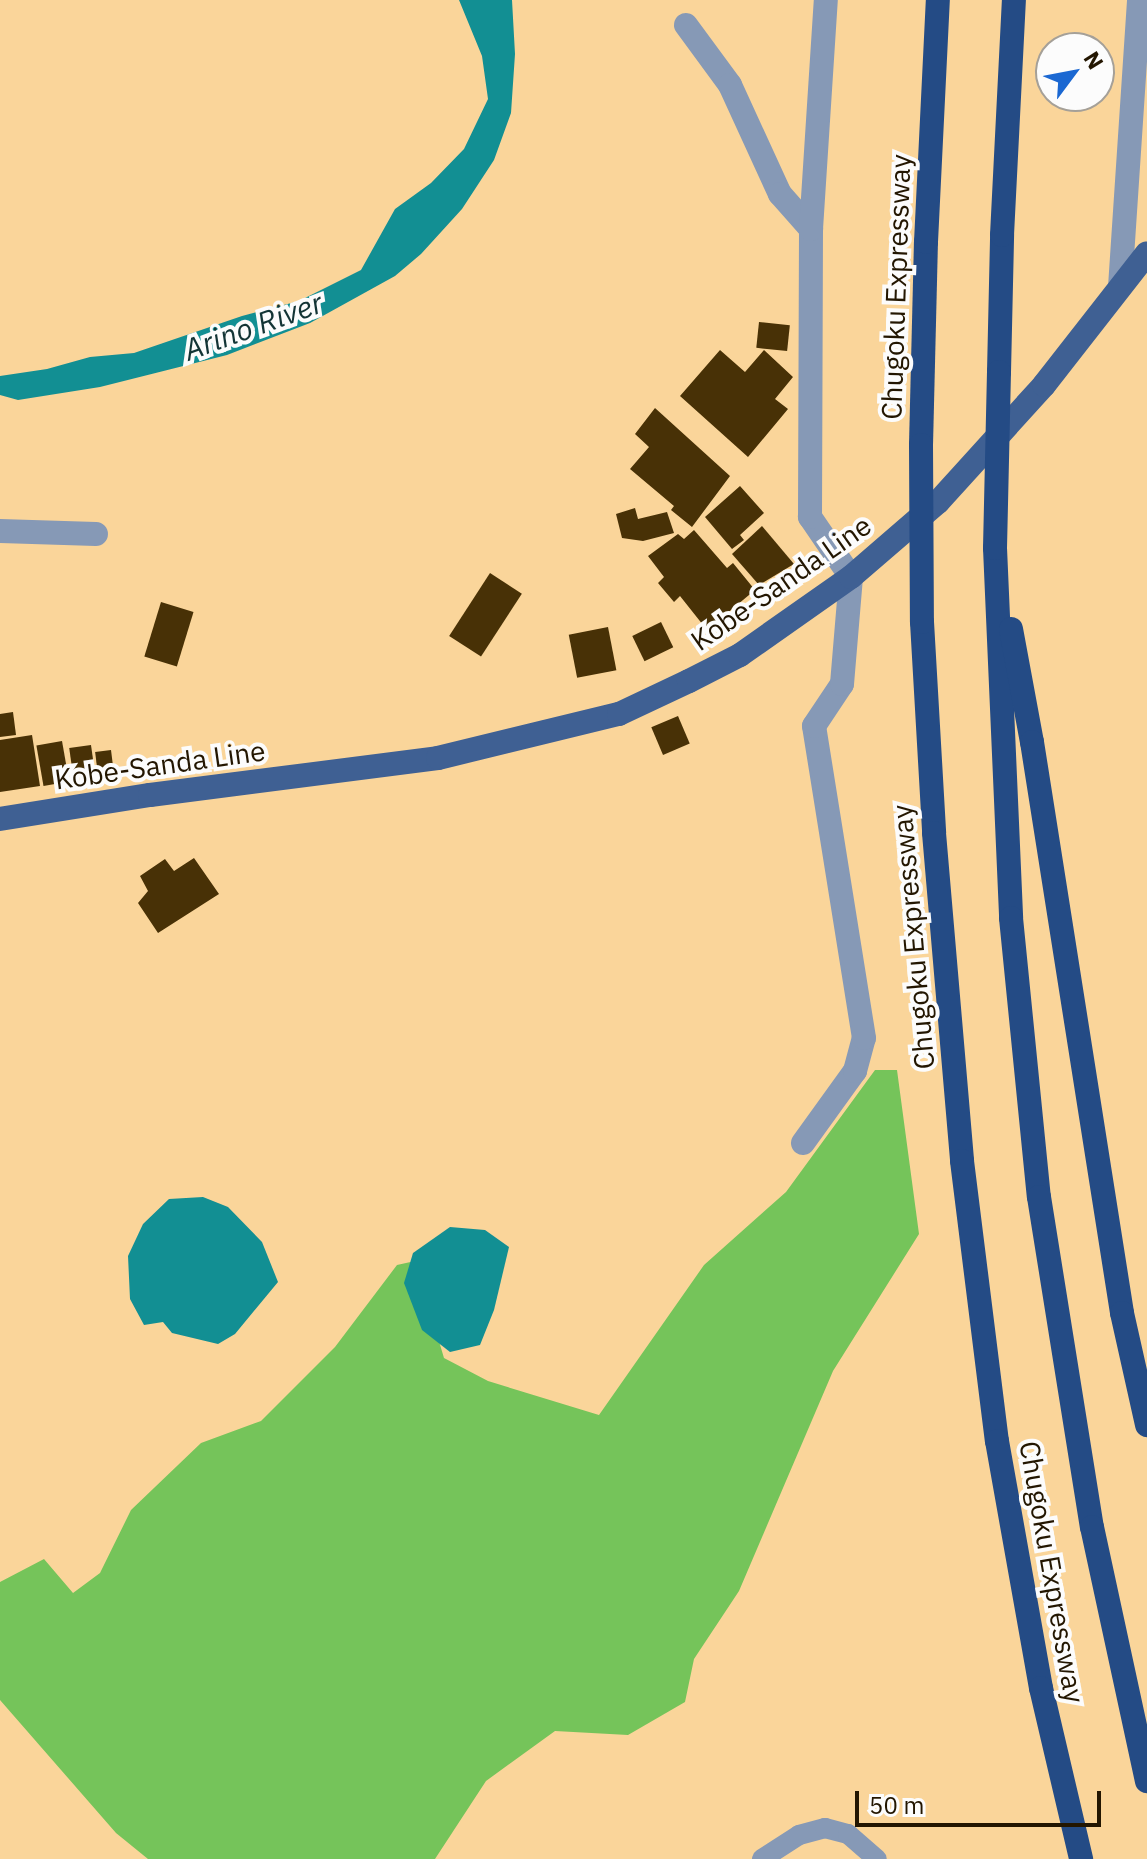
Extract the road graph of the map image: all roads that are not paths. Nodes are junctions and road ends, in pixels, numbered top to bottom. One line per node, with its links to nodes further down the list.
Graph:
1 (826, 0): 6 (street)
2 (935, 0): 21 (highway, Chugoku Expressway, bridge)
3 (1017, 0): 11 (highway, Chugoku Expressway, bridge)
4 (1139, 0): 8 (street)
5 (686, 25): 6 (street)
6 (811, 229): 12 (street)
7 (1147, 253): 8 (main road, Kobe-Sanda Line)
8 (1120, 287): 12 (main road, Kobe-Sanda Line)
9 (0, 531): 10 (street)
10 (96, 534)
11 (995, 548): 15 (highway); 16 (highway, Chugoku Expressway)
12 (851, 577): 13 (main road, Kobe-Sanda Line); 14 (street)
13 (0, 819)
14 (803, 1143)
15 (1147, 1425)
16 (1147, 1781)
17 (848, 1834): 18 (lane); 19 (lane); 20 (lane)
18 (762, 1859)
19 (851, 1859)
20 (877, 1859)
21 (1081, 1859)

